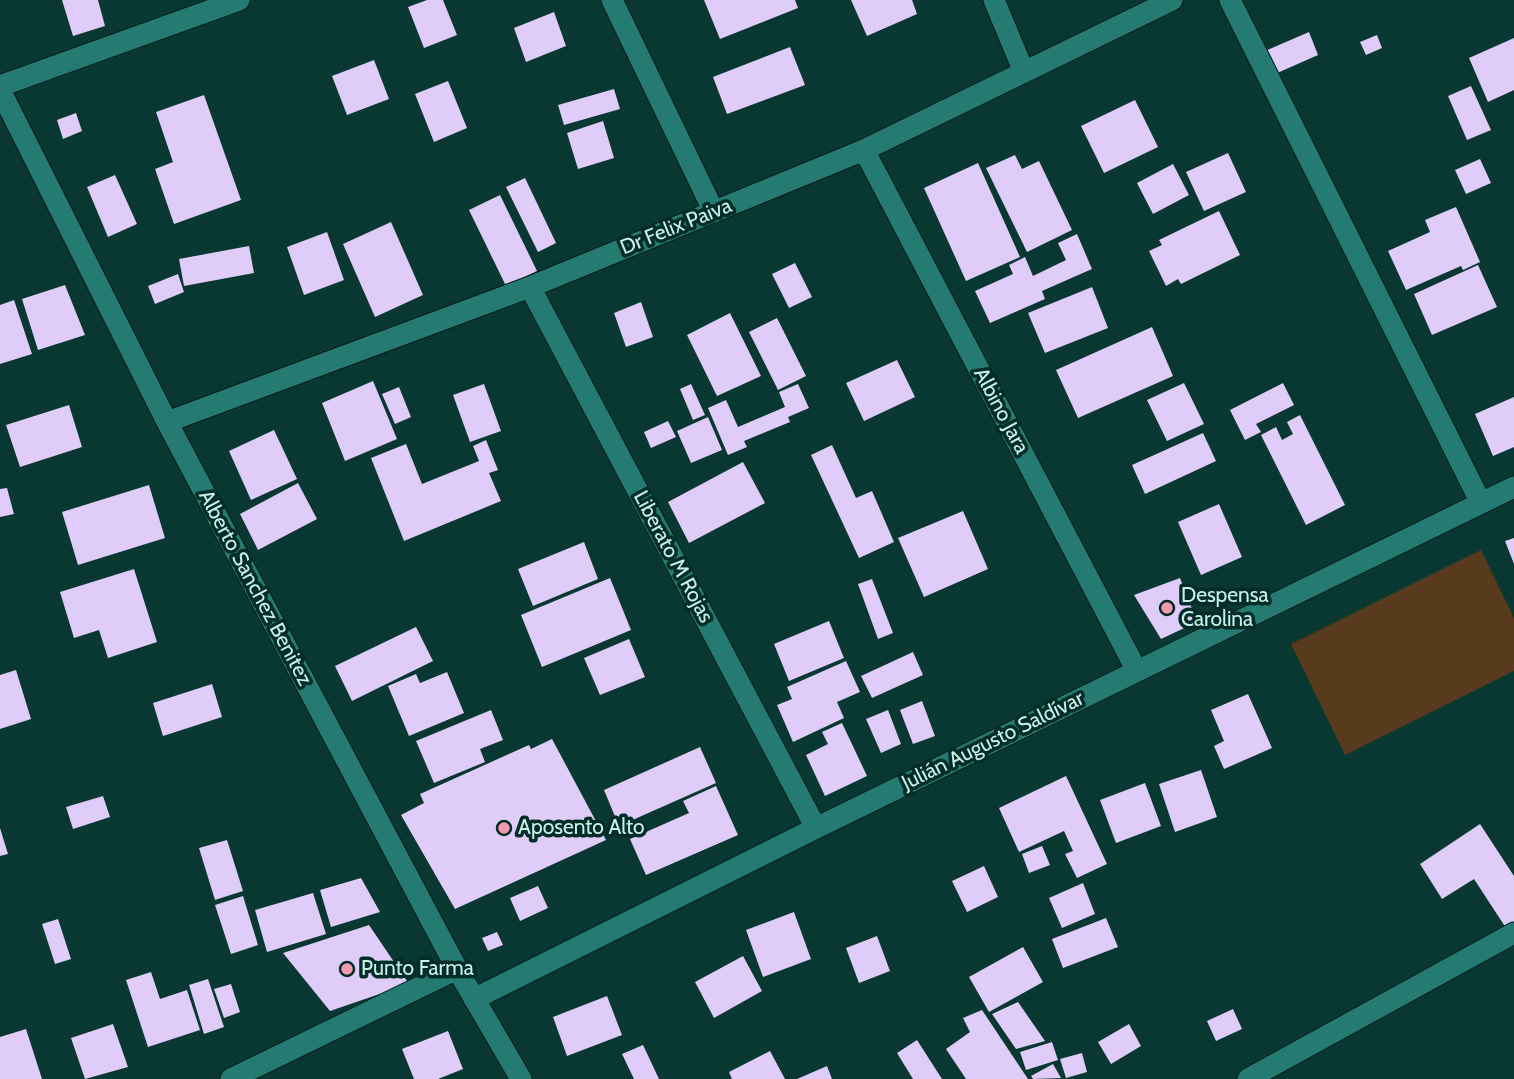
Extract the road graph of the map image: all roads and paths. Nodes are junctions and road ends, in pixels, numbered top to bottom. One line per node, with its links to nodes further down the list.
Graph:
1 (239, 0): 7 (street)
2 (611, 0): 9 (street)
3 (994, 0): 6 (street)
4 (1172, 0): 6 (street, Dr Felix Paiva)
5 (1230, 0): 13 (street)
6 (1024, 72): 8 (street, Dr Felix Paiva)
7 (0, 88): 11 (street, Alberto Sanchez Benitez)
8 (864, 150): 9 (street, Dr Felix Paiva); 14 (street, Albino Jara)
9 (714, 212): 10 (street, Dr Felix Paiva)
10 (530, 287): 11 (street, Dr Felix Paiva); 15 (street, Liberato M Rojas)
11 (167, 422): 17 (street, Alberto Sanchez Benitez)
12 (1514, 487): 13 (street, Julián Augusto Saldívar)
13 (1481, 503): 14 (street, Julián Augusto Saldívar)
14 (1137, 671): 15 (street, Julián Augusto Saldívar)
15 (816, 828): 18 (street, Julián Augusto Saldívar)
16 (1514, 933): 21 (street)
17 (457, 969): 18 (street, Alberto Sanchez Benitez); 19 (street)
18 (474, 999): 20 (street, Alberto Sanchez Benitez)
19 (230, 1079)
20 (521, 1079)
21 (1248, 1079)

